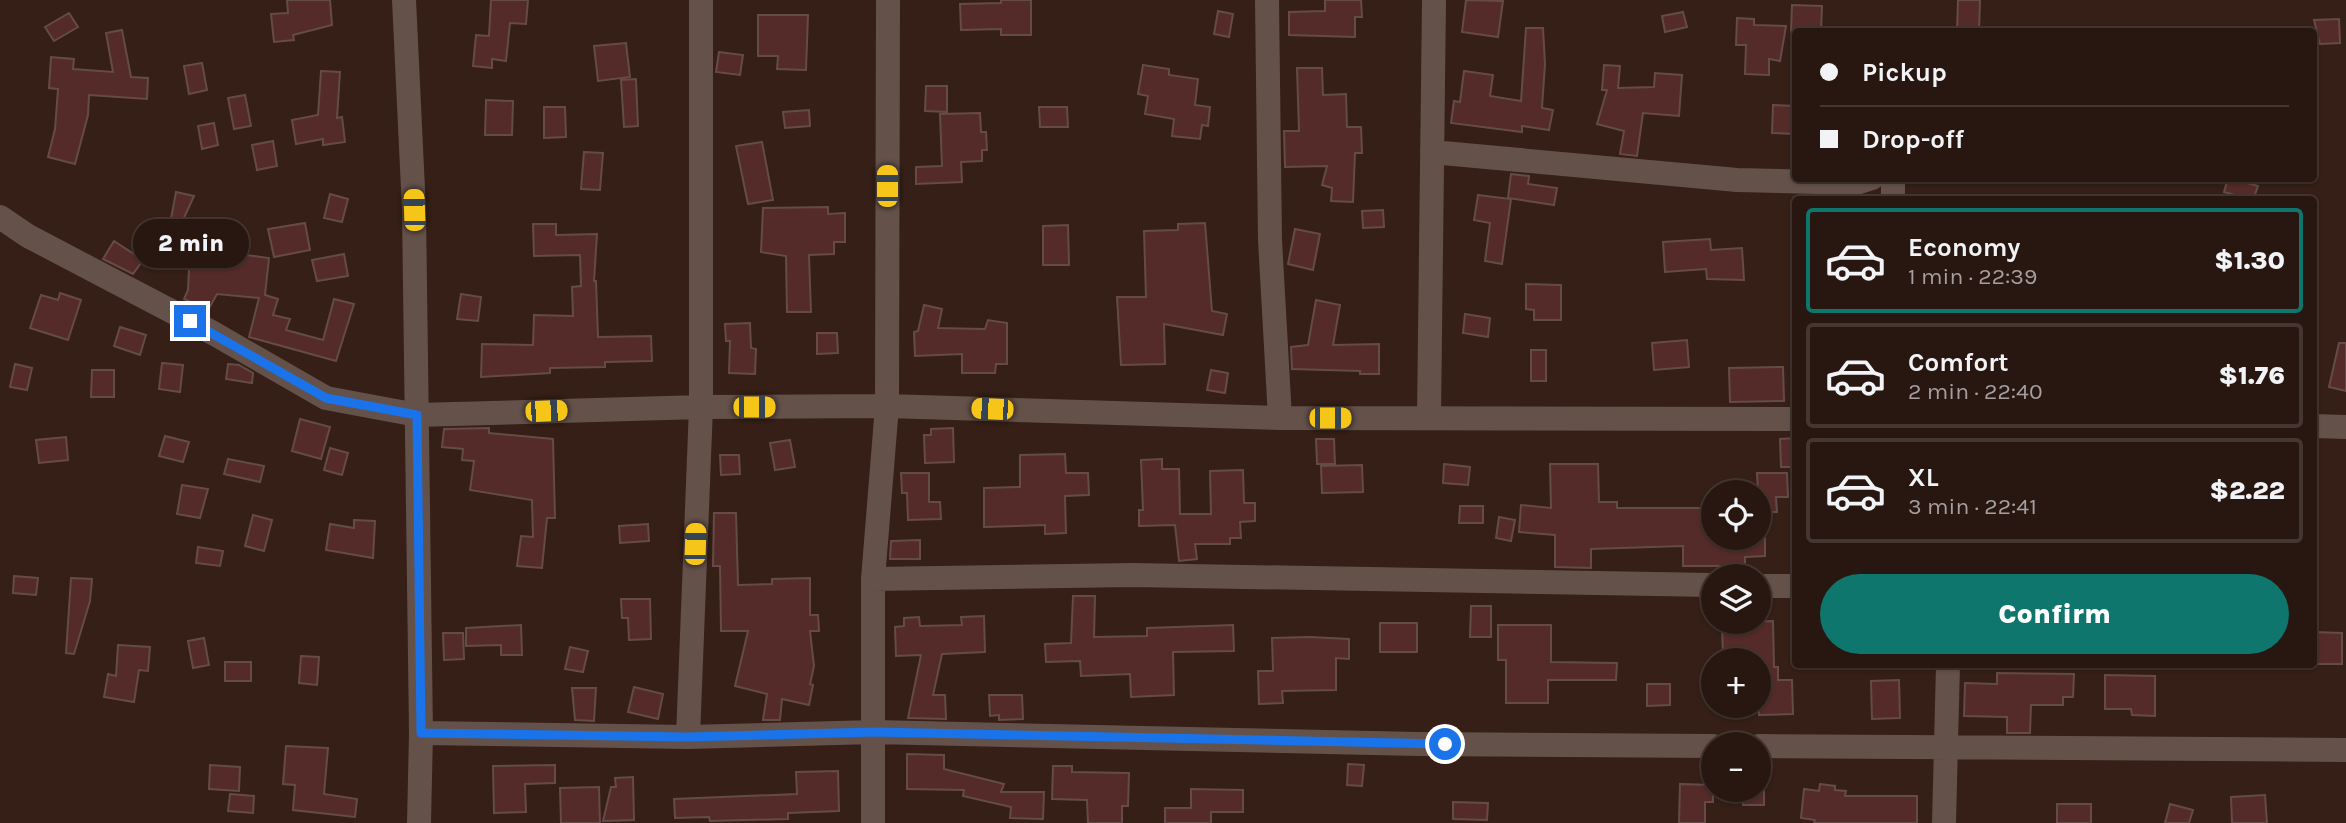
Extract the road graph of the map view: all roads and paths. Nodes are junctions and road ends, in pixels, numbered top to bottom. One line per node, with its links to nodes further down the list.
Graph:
1 (404, 0): 13 (street)
2 (701, 0): 12 (street)
3 (888, 0): 11 (street)
4 (1266, 0): 15 (street)
5 (1434, 0): 6 (street)
6 (1432, 152): 7 (street); 14 (street)
7 (1792, 181)
8 (1817, 182): 9 (street)
9 (1860, 182)
10 (0, 217): 13 (street)
11 (887, 406): 12 (street); 15 (street); 19 (street)
12 (701, 407): 13 (street); 26 (street)
13 (417, 415): 25 (street)
14 (1429, 417): 15 (street); 16 (street)
15 (1280, 418)
16 (1792, 419)
17 (2317, 426): 18 (street)
18 (2346, 427)
19 (873, 579): 20 (street); 24 (street)
20 (1701, 585)
21 (1771, 586): 22 (street)
22 (1792, 586)
23 (1948, 668): 29 (street)
24 (874, 732): 26 (street); 27 (street); 32 (street)
25 (421, 733): 26 (street); 31 (street)
26 (688, 737)
27 (1701, 746)
28 (1771, 746): 29 (street)
29 (1948, 747): 30 (street); 33 (street)
30 (2346, 751)
31 (419, 823)
32 (873, 823)
33 (1944, 823)

